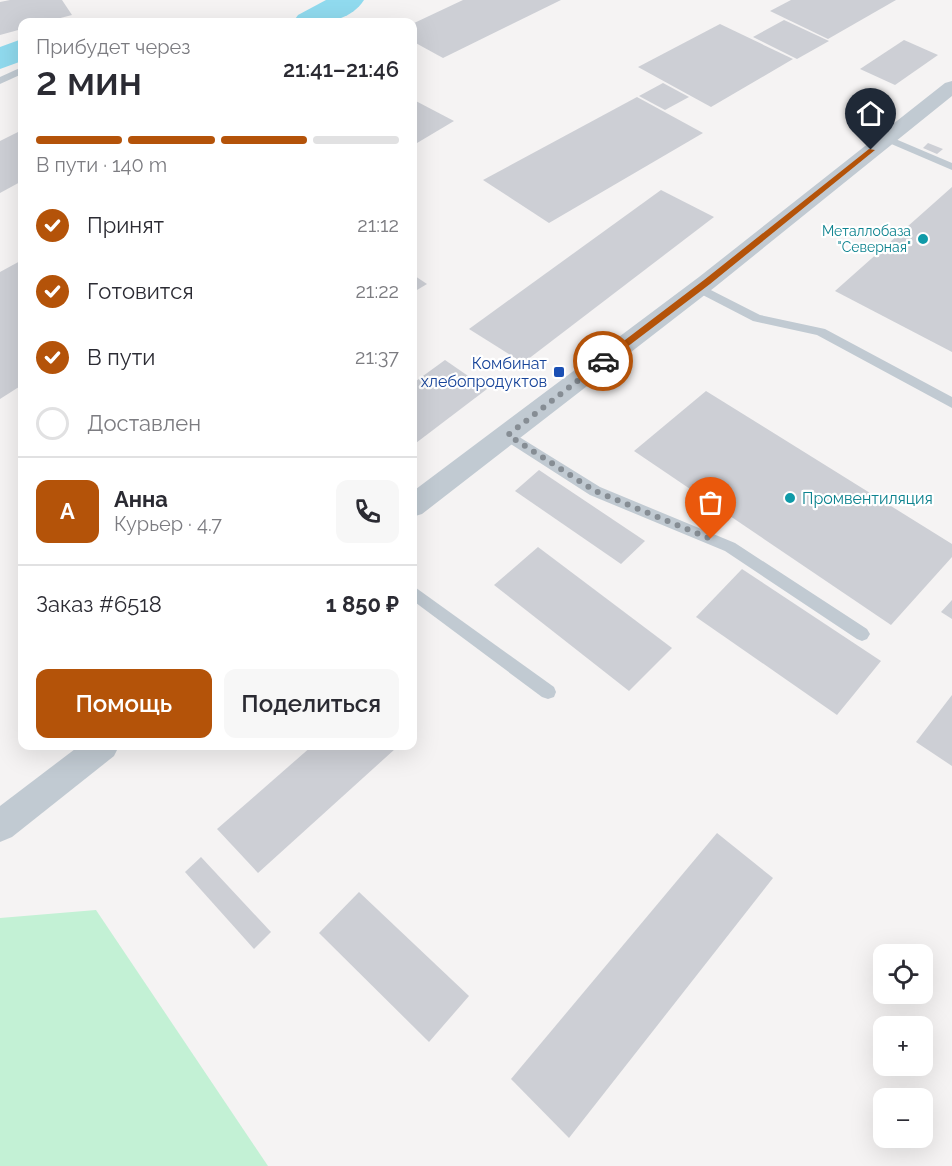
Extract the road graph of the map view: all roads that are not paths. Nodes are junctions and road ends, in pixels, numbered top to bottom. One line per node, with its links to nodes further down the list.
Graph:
1 (18, 72): 2 (lane)
2 (0, 81)
3 (951, 90): 4 (street)
4 (886, 138): 5 (lane); 6 (street)
5 (952, 167)
6 (699, 288): 7 (lane); 8 (street)
7 (952, 403)
8 (508, 435): 9 (street); 11 (lane)
9 (417, 503)
10 (417, 595): 12 (lane)
11 (862, 634)
12 (548, 692)
13 (98, 750): 14 (street)
14 (0, 826)

